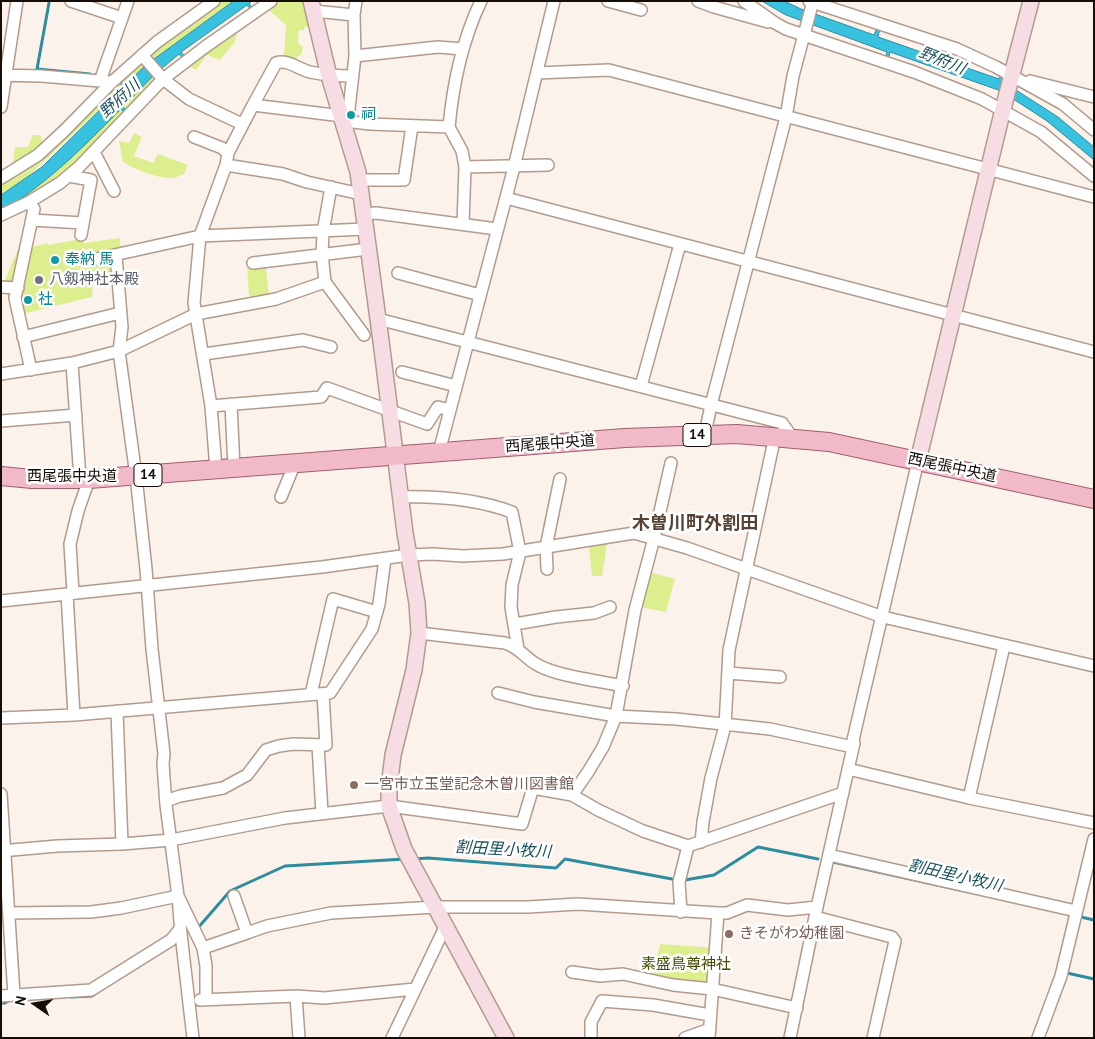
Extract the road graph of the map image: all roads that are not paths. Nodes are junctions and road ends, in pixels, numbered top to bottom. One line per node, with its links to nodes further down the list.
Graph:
1 (17, 1): 25 (street)
2 (71, 1): 18 (street)
3 (128, 1): 18 (street)
4 (214, 1): 22 (street)
5 (271, 1): 29 (street)
6 (356, 1): 17 (street)
7 (481, 1): 21 (street)
8 (554, 1): 24 (street)
9 (608, 1): 16 (street)
10 (698, 1): 14 (street)
11 (744, 1): 19 (street)
12 (1031, 1): 28 (street)
13 (812, 2): 20 (street); 28 (street)
14 (716, 4): 19 (street)
15 (312, 6): 17 (street); 26 (street)
16 (641, 10)
17 (354, 15): 23 (street)
18 (122, 18): 30 (street)
19 (775, 23): 20 (street)
20 (804, 35): 34 (street); 36 (street)
21 (463, 49): 23 (street); 39 (street)
22 (143, 55): 29 (street); 30 (street)
23 (355, 56): 27 (street)
24 (537, 73): 36 (street); 46 (street)
25 (3, 76): 30 (street); 33 (street)
26 (329, 76): 27 (street); 32 (street); 35 (street)
27 (353, 76): 35 (street)
28 (1017, 78): 31 (street); 34 (street); 40 (street)
29 (163, 79): 37 (street); 42 (street)
30 (106, 82): 50 (street)
31 (1094, 97)
32 (253, 105): 35 (street); 37 (street)
33 (1, 107)
34 (1003, 109): 47 (street); 49 (street)
35 (342, 116): 38 (street); 52 (street)
36 (786, 117): 47 (street); 70 (street)
37 (242, 124): 43 (street)
38 (412, 126): 39 (street); 52 (street)
39 (449, 127): 45 (street)
40 (1094, 130)
41 (194, 137): 43 (street)
42 (94, 152): 48 (street); 53 (street)
43 (227, 159): 51 (street); 64 (street)
44 (548, 165): 46 (street)
45 (465, 167): 46 (street); 60 (street)
46 (514, 167): 55 (street)
47 (988, 170): 54 (street); 79 (street)
48 (69, 176): 56 (street); 59 (street)
49 (1094, 176)
50 (1, 178)
51 (331, 187): 52 (street); 63 (street)
52 (360, 187): 57 (street)
53 (114, 191)
54 (1094, 197)
55 (506, 198): 62 (street); 65 (street)
56 (29, 202): 58 (street); 59 (street)
57 (364, 214): 60 (street); 61 (street)
58 (1, 215)
59 (32, 220): 75 (street)
60 (463, 224): 62 (street)
61 (366, 229): 63 (street); 66 (street)
62 (497, 229): 76 (street)
63 (323, 232): 64 (street); 67 (street)
64 (200, 236): 68 (street); 78 (street)
65 (680, 244): 70 (street); 93 (street)
66 (368, 249): 67 (street); 80 (street)
67 (322, 254): 71 (street); 73 (street)
68 (116, 256): 69 (street); 77 (street)
69 (96, 259)
70 (748, 262): 79 (street); 95 (street)
71 (253, 263)
72 (398, 273): 76 (street)
73 (325, 282): 78 (street); 81 (street)
74 (1, 287): 75 (street)
75 (18, 288): 82 (street)
76 (480, 295): 83 (street)
77 (120, 313): 82 (street); 85 (street)
78 (196, 314): 85 (street); 87 (street)
79 (954, 315): 86 (street); 105 (street)
80 (378, 319): 83 (street); 98 (street)
81 (364, 335)
82 (23, 337): 89 (street)
83 (468, 341): 92 (street); 93 (street)
84 (331, 347): 87 (street)
85 (119, 351): 88 (street); 111 (street)
86 (1094, 352)
87 (204, 354): 96 (street)
88 (72, 363): 89 (street); 99 (street)
89 (31, 370): 91 (street)
90 (402, 372): 92 (street)
91 (1, 374)
92 (456, 386): 97 (street)
93 (641, 386): 95 (street)
94 (231, 404): 96 (street); 98 (street); 108 (street)
95 (711, 405): 101 (street); 102 (street)
96 (211, 406): 109 (street)
97 (450, 410): 98 (street); 103 (street)
98 (390, 412): 104 (street)
99 (76, 415): 100 (street); 112 (street)
100 (1, 422)
101 (705, 434): 102 (main road, 西尾張中央道 / 14); 103 (main road, 西尾張中央道 / 14)
102 (783, 437): 105 (main road, 西尾張中央道 / 14); 122 (street)
103 (439, 452): 104 (main road, 西尾張中央道 / 14)
104 (396, 457): 106 (main road, 西尾張中央道 / 14); 115 (street)
105 (918, 461): 116 (main road, 西尾張中央道 / 14); 129 (street)
106 (295, 463): 108 (main road, 西尾張中央道 / 14); 114 (street)
107 (671, 463): 117 (street)
108 (234, 468): 109 (main road, 西尾張中央道 / 14)
109 (216, 469): 111 (main road, 西尾張中央道 / 14)
110 (1, 476): 112 (main road, 西尾張中央道 / 14)
111 (136, 476): 112 (main road, 西尾張中央道 / 14); 124 (street)
112 (85, 479): 125 (street)
113 (560, 479): 118 (street)
114 (281, 497)
115 (401, 497): 119 (street); 120 (street)
116 (1094, 499)
117 (654, 538): 118 (street); 122 (street); 137 (street)
118 (546, 547): 119 (street); 123 (street)
119 (520, 552): 120 (street); 130 (street)
120 (409, 556): 121 (street); 131 (street)
121 (384, 559): 124 (street); 128 (street)
122 (745, 568): 129 (street); 135 (street)
123 (547, 569)
124 (147, 585): 125 (street); 141 (street)
125 (70, 594): 126 (street); 143 (street)
126 (1, 602)
127 (610, 607): 130 (street)
128 (377, 612): 139 (street); 140 (street)
129 (882, 617): 132 (street); 148 (street)
130 (515, 624): 133 (street)
131 (419, 633): 133 (street); 155 (street)
132 (1004, 646): 134 (street); 153 (street)
133 (518, 649): 137 (street)
134 (1094, 666)
135 (728, 673): 136 (street); 146 (street)
136 (780, 677)
137 (623, 686): 144 (street)
138 (498, 693): 144 (street)
139 (311, 694): 140 (street); 141 (street)
140 (323, 694): 147 (street)
141 (160, 707): 142 (street); 154 (street)
142 (117, 711): 143 (street); 161 (street)
143 (74, 715): 145 (street)
144 (616, 716): 146 (street); 152 (street)
145 (1, 718)
146 (725, 726): 148 (street); 160 (street)
147 (318, 746): 154 (street); 156 (street)
148 (853, 747): 149 (street)
149 (848, 769): 150 (street); 153 (street)
150 (843, 793): 160 (street); 164 (street)
151 (1, 794): 163 (street)
152 (572, 795): 155 (street); 162 (street)
153 (969, 798): 157 (street)
154 (166, 801): 159 (street)
155 (389, 806): 156 (street); 167 (street)
156 (322, 813): 159 (street)
157 (1094, 823)
158 (1094, 839): 168 (street)
159 (171, 840): 161 (street); 165 (street)
160 (700, 842): 162 (street)
161 (122, 844): 163 (street)
162 (688, 846): 169 (street)
163 (3, 851): 171 (street)
164 (829, 855): 168 (street); 170 (street)
165 (178, 896): 171 (street); 174 (street); 176 (street)
166 (234, 896): 175 (street)
167 (436, 907): 169 (street); 173 (street); 175 (street)
168 (1076, 911): 195 (street)
169 (682, 912): 172 (street)
170 (816, 912): 172 (street); 184 (street); 194 (street)
171 (9, 913): 180 (street)
172 (718, 913): 179 (street)
173 (446, 925): 178 (street); 190 (street)
174 (180, 929): 180 (street); 183 (street)
175 (247, 933): 176 (street)
176 (203, 948): 182 (street)
177 (572, 972): 179 (street)
178 (415, 989): 181 (street); 189 (street)
179 (712, 989): 184 (street); 185 (street)
180 (8, 995)
181 (296, 996): 182 (street); 188 (street)
182 (206, 999): 183 (street)
183 (188, 1003): 187 (street)
184 (797, 1008): 193 (street)
185 (710, 1015): 186 (street); 191 (street)
186 (710, 1033): 192 (street)
187 (193, 1038)
188 (299, 1038)
189 (392, 1038)
190 (506, 1038)
191 (591, 1038)
192 (685, 1038)
193 (790, 1038)
194 (873, 1038)
195 (1038, 1038)

